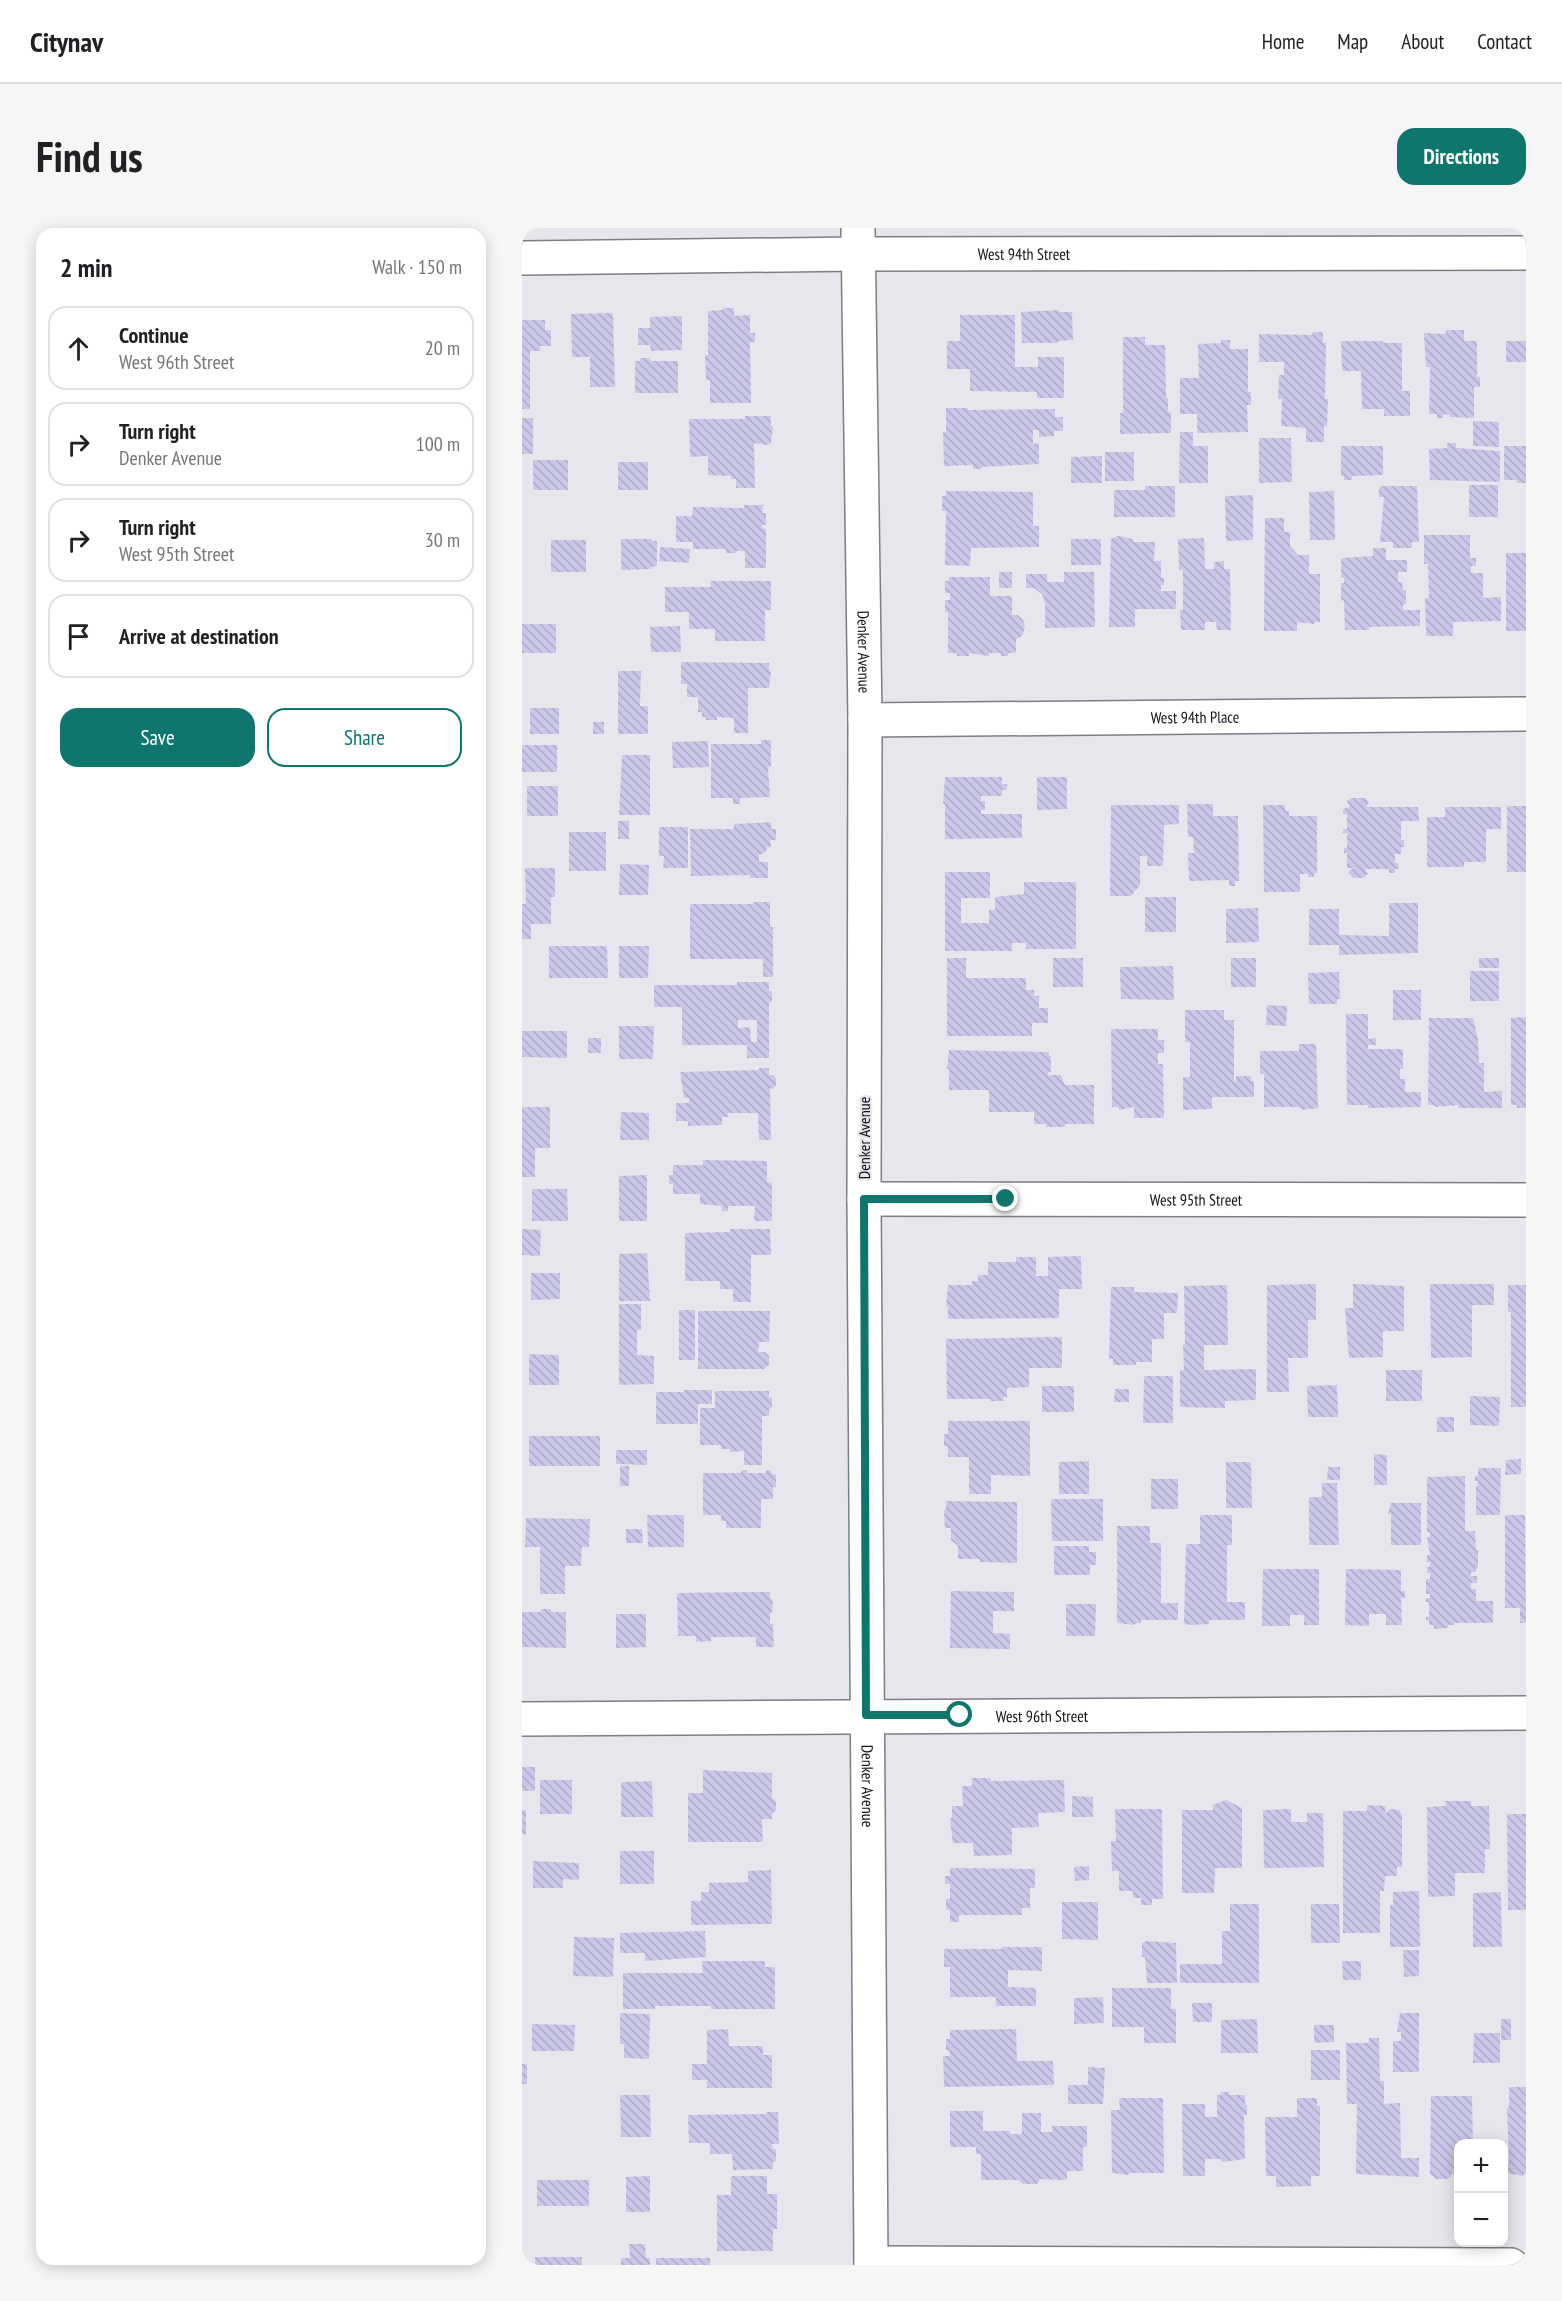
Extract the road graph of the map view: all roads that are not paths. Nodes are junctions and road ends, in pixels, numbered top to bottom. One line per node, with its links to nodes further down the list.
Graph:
1 (858, 241): 2 (street, West 94th Street); 3 (street, West 94th Street); 5 (street, Denker Avenue)
2 (1526, 253)
3 (522, 258)
4 (1526, 714): 5 (street, West 94th Place)
5 (865, 720): 6 (street, Denker Avenue)
6 (864, 1199): 7 (street, West 95th Street); 9 (street, Denker Avenue)
7 (1526, 1200)
8 (1526, 1713): 9 (street, West 96th Street)
9 (866, 1715): 10 (street, West 96th Street); 11 (street, Denker Avenue)
10 (522, 1719)
11 (870, 2264): 12 (street)
12 (1511, 2265)

